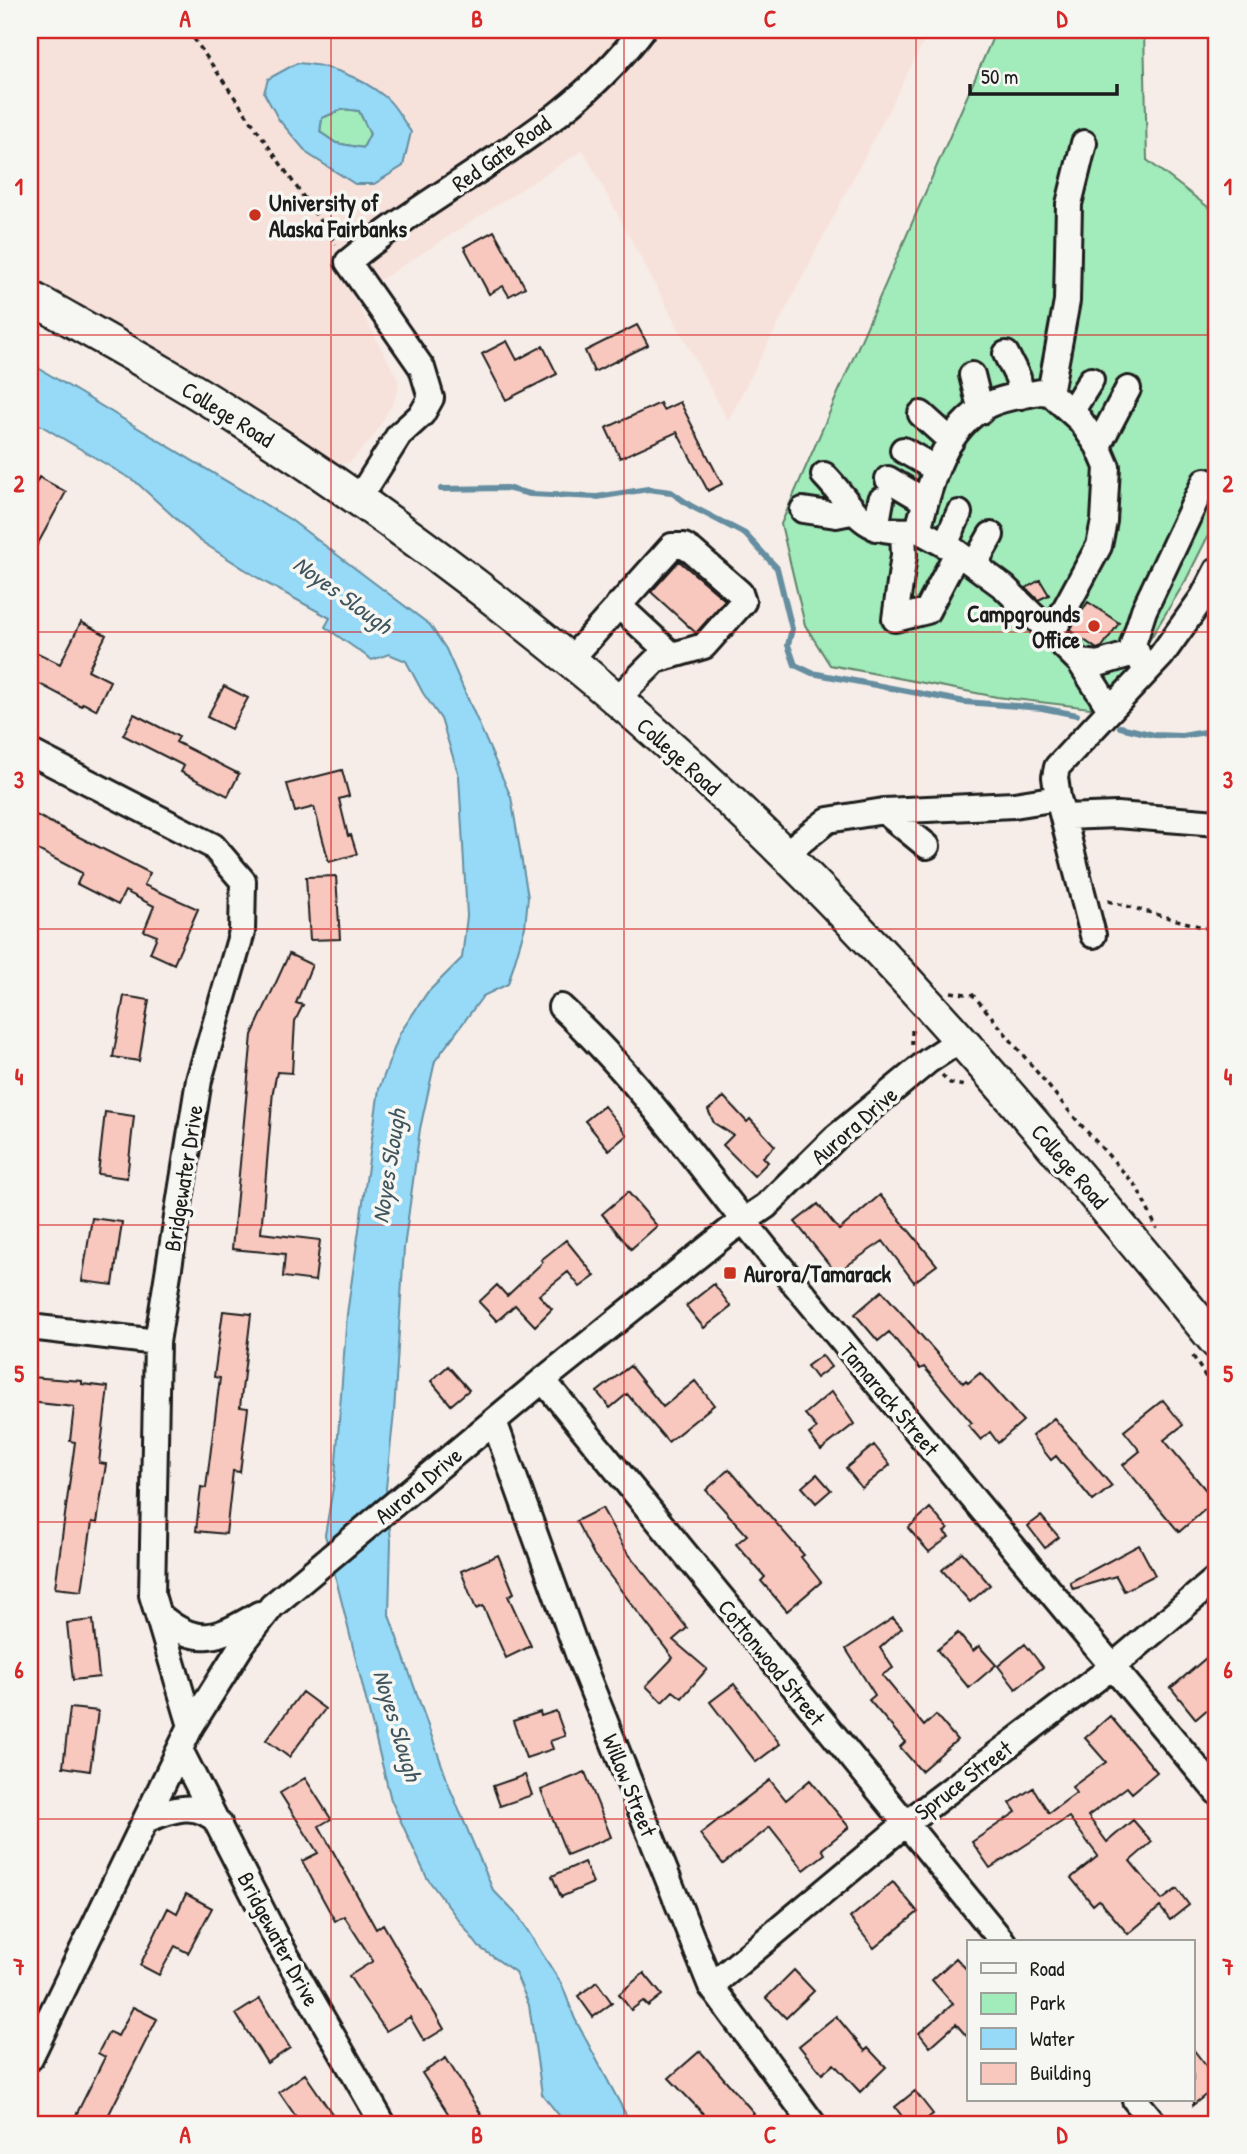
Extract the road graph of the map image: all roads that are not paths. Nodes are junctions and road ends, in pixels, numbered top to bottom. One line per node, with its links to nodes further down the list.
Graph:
1 (642, 30): 19 (street, Red Gate Road)
2 (1084, 143): 8 (street)
3 (30, 297): 19 (main road, College Road)
4 (1006, 354): 9 (street)
5 (972, 375): 10 (street)
6 (1091, 380): 11 (street)
7 (1128, 389): 14 (street)
8 (1050, 393): 9 (street); 11 (street)
9 (1021, 396): 10 (street)
10 (981, 411): 13 (street)
11 (1071, 412): 14 (street)
12 (922, 414): 13 (street)
13 (951, 441): 16 (street)
14 (1098, 446): 30 (street)
15 (903, 450): 16 (street)
16 (936, 469): 20 (street)
17 (824, 475): 22 (street)
18 (1205, 481): 34 (street)
19 (358, 500): 32 (main road, College Road)
20 (925, 501): 24 (street); 25 (street)
21 (803, 510): 22 (street)
22 (851, 512): 24 (street)
23 (959, 513): 27 (street)
24 (876, 528): 25 (street)
25 (910, 530): 27 (street); 27 (street)
26 (991, 535): 27 (street)
27 (959, 554): 30 (street)
28 (1217, 570): 34 (street)
29 (618, 604): 31 (street); 31 (street); 32 (street)
30 (1052, 632): 33 (street)
31 (672, 655): 35 (street)
32 (570, 660): 35 (main road, College Road)
33 (1080, 662): 34 (street); 36 (street)
34 (1141, 662): 36 (street)
35 (617, 700): 42 (main road, College Road)
36 (1110, 709): 38 (street)
37 (30, 752): 48 (street, Bridgewater Drive)
38 (1061, 807): 39 (street); 40 (street); 43 (street)
39 (884, 811): 41 (street); 42 (street)
40 (1217, 823)
41 (927, 846)
42 (785, 854): 45 (main road, College Road)
43 (1093, 935)
44 (561, 1007): 46 (street, Tamarack Street)
45 (960, 1040): 46 (street, Aurora Drive); 49 (main road, College Road)
46 (745, 1223): 50 (street, Aurora Drive); 55 (street, Tamarack Street)
47 (30, 1327): 48 (street)
48 (157, 1342): 54 (street, Bridgewater Drive)
49 (1203, 1346)
50 (542, 1380): 51 (street, Aurora Drive); 61 (street, Cottonwood Street)
51 (494, 1420): 53 (street, Aurora Drive); 63 (street, Willow Street)
52 (1217, 1578): 55 (street, Spruce Street)
53 (272, 1606): 54 (street); 56 (street, Aurora Drive)
54 (158, 1614): 56 (street, Bridgewater Drive)
55 (1112, 1667): 58 (street, Tamarack Street); 61 (street, Spruce Street)
56 (191, 1726): 57 (street, Aurora Drive)
57 (180, 1751): 59 (street, Aurora Drive); 60 (street, Bridgewater Drive)
58 (1217, 1793)
59 (148, 1819): 60 (street); 64 (street, Aurora Drive)
60 (220, 1824): 66 (street, Bridgewater Drive)
61 (904, 1825): 62 (street, Cottonwood Street); 63 (street, Spruce Street)
62 (1001, 1940)
63 (711, 1986): 67 (street, Willow Street)
64 (30, 2055)
65 (1137, 2102): 68 (street)
66 (383, 2124)
67 (813, 2124)
68 (1155, 2124)

